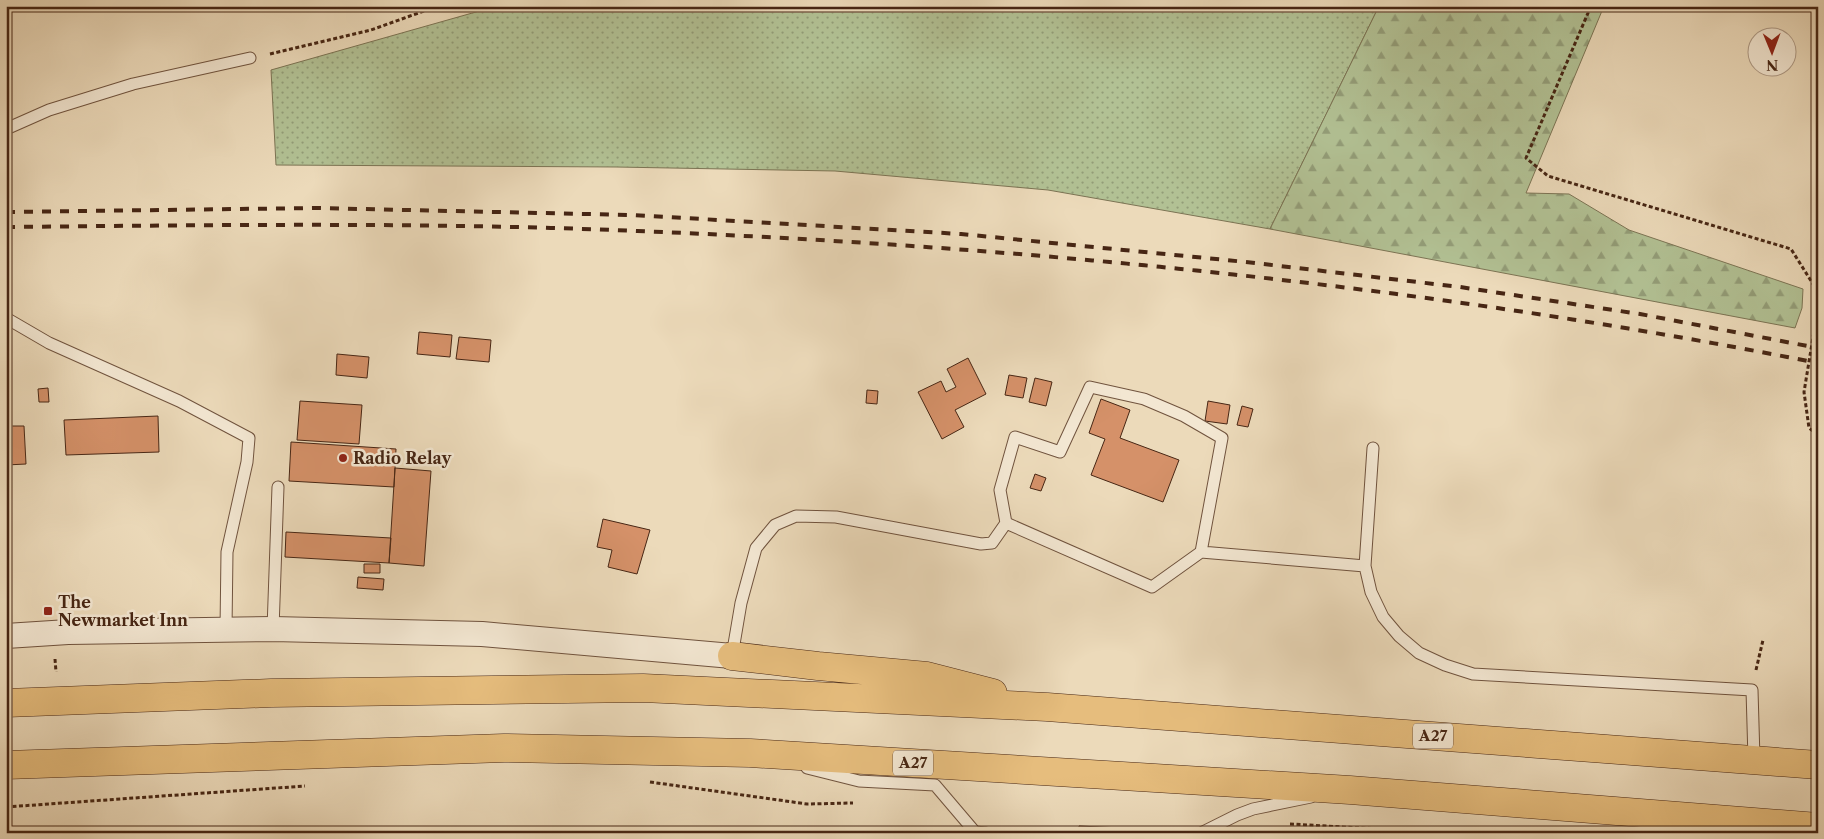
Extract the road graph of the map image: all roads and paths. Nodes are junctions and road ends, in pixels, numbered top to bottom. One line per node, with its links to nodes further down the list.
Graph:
1 (438, 6): 3 (path)
2 (1591, 6): 5 (path)
3 (250, 58): 4 (lane)
4 (6, 129)
5 (1818, 292)
6 (1818, 307): 8 (path)
7 (6, 318): 15 (lane)
8 (1818, 435)
9 (1373, 448): 13 (lane)
10 (278, 487): 14 (lane)
11 (1006, 523): 12 (lane); 12 (lane); 18 (lane)
12 (1201, 552): 13 (lane)
13 (1365, 566): 19 (lane)
14 (273, 629): 15 (street); 18 (street)
15 (226, 630): 16 (street)
16 (6, 636)
17 (1763, 640): 19 (path)
18 (732, 656): 21 (highway, A27)
19 (1752, 690): 23 (lane)
20 (6, 703): 21 (highway, A27)
21 (1048, 707): 23 (highway, A27)
22 (750, 753): 24 (highway, A27); 28 (highway, A27); 33 (lane)
23 (1754, 759): 25 (highway, A27)
24 (6, 765)
25 (1818, 765)
26 (650, 782): 29 (path)
27 (315, 785): 30 (path)
28 (1350, 790): 32 (highway, A27); 34 (lane)
29 (860, 802)
30 (6, 807)
31 (1282, 824): 35 (path)
32 (1818, 828)
33 (986, 833)
34 (1201, 833)
35 (1451, 833)

